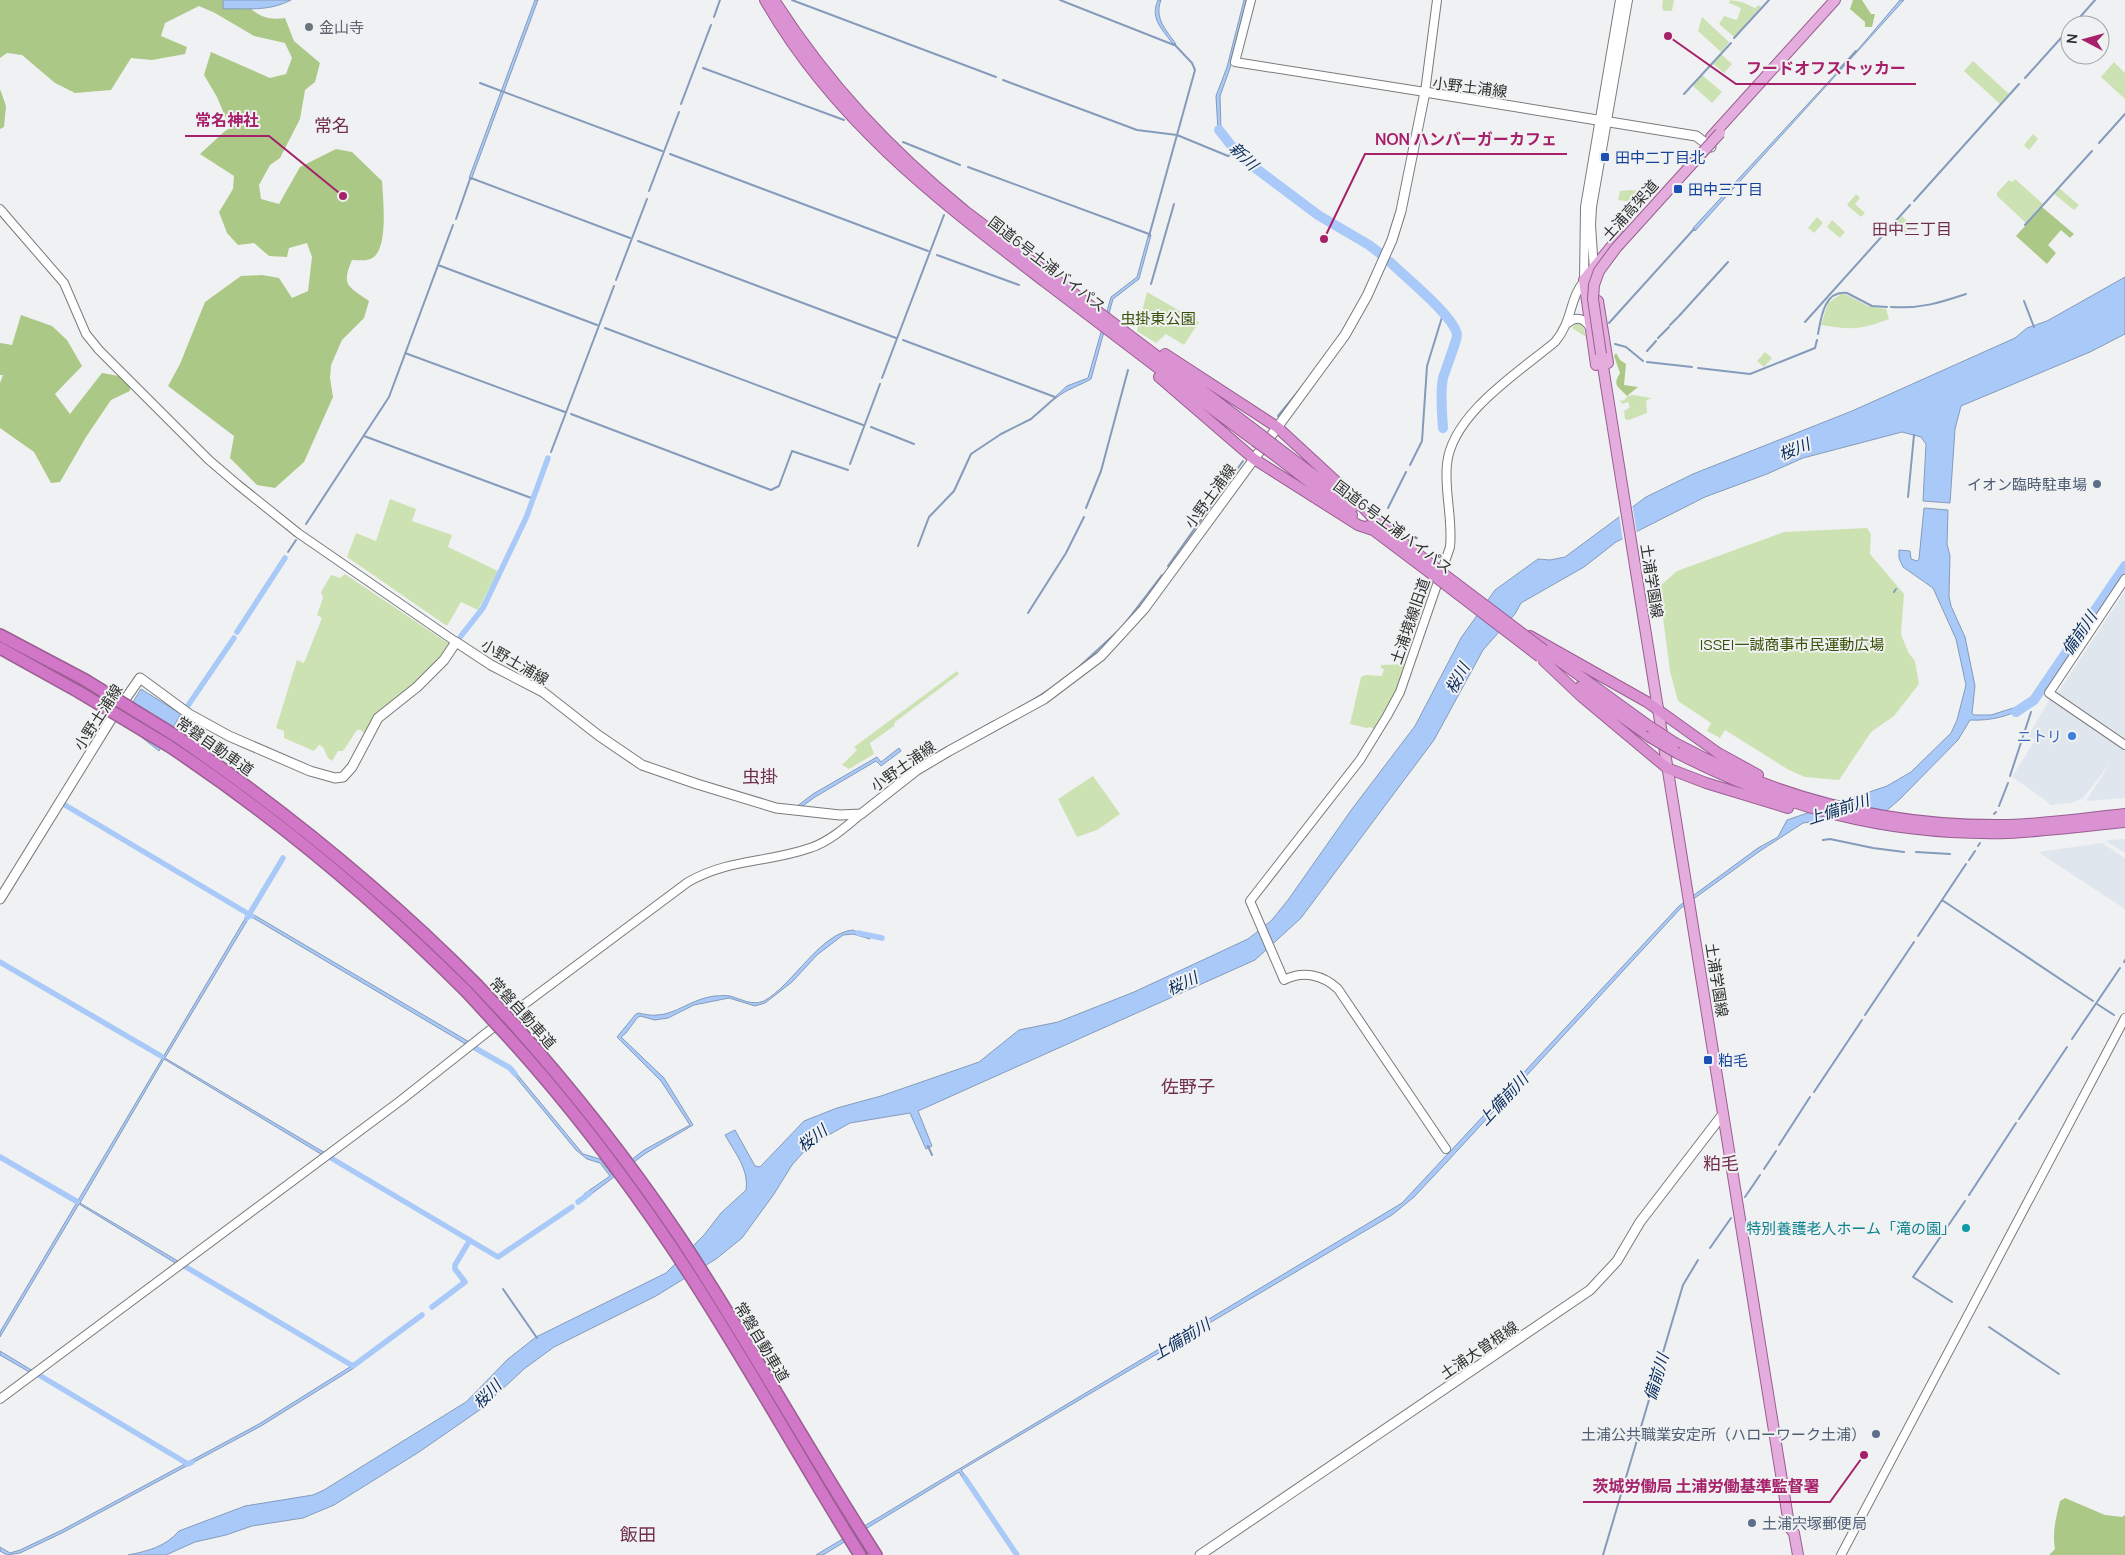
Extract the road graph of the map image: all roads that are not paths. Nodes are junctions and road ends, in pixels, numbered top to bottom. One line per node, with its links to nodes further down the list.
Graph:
1 (766, 0): 14 (highway, 国道6号土浦バイパス)
2 (774, 0): 14 (highway, 国道6号土浦バイパス)
3 (1251, 0): 10 (street)
4 (1437, 0): 10 (street)
5 (1620, 0): 11 (street)
6 (1628, 0): 11 (street)
7 (1835, 0): 12 (main road)
8 (1839, 0): 22 (main road, 土浦高架道, bridge)
9 (1843, 0): 12 (main road)
10 (1425, 92): 11 (main road, 小野土浦線); 21 (main road, 小野土浦線)
11 (1602, 122): 12 (main road, 小野土浦線); 15 (street); 16 (street)
12 (1709, 144): 15 (main road)
13 (0, 209): 28 (street)
14 (963, 214): 19 (highway, 国道6号土浦バイパス)
15 (1594, 272): 16 (main road); 22 (main road, 土浦学園線)
16 (1584, 280): 17 (street, 土浦境線旧道); 18 (main road, 土浦学園線)
17 (1568, 323): 18 (street); 43 (street, 土浦境線旧道)
18 (1590, 328): 22 (main road, 土浦学園線)
19 (1120, 334): 20 (highway, 国道6号土浦バイパス); 20 (highway, 国道6号土浦バイパス)
20 (1156, 362): 21 (highway); 23 (highway); 24 (highway, 国道6号土浦バイパス, bridge)
21 (1277, 428): 23 (main road, 小野土浦線); 24 (highway)
22 (1615, 442): 31 (main road, 土浦学園線)
23 (1254, 459): 24 (highway); 37 (main road, 小野土浦線)
24 (1375, 526): 25 (highway, 国道6号土浦バイパス)
25 (1435, 572): 30 (highway, 国道6号土浦バイパス, bridge); 30 (highway, 国道6号土浦バイパス, bridge)
26 (2125, 579): 32 (street)
27 (0, 635): 47 (highway, 常磐自動車道, bridge)
28 (456, 642): 37 (main road, 小野土浦線); 40 (main road, 小野土浦線)
29 (0, 648): 46 (highway, 常磐自動車道, bridge)
30 (1544, 653): 31 (highway); 33 (highway, 国道6号土浦バイパス, bridge); 33 (highway, 国道6号土浦バイパス, bridge); 34 (highway)
31 (1658, 710): 34 (main road, 土浦学園線); 35 (highway)
32 (2125, 745)
33 (1676, 748): 35 (highway, 国道6号土浦バイパス); 36 (highway, 国道6号土浦バイパス)
34 (1667, 768): 36 (highway); 42 (main road, 土浦学園線)
35 (1772, 787): 39 (highway, 国道6号土浦バイパス)
36 (1792, 806): 39 (highway, 国道6号土浦バイパス)
37 (861, 814): 44 (street)
38 (2123, 818): 39 (highway); 39 (highway, 国道6号土浦バイパス)
39 (1958, 828)
40 (0, 898)
41 (2125, 1018): 51 (street)
42 (1723, 1114): 45 (main road, 土浦学園線); 48 (main road, 土浦大曽根線)
43 (1446, 1149)
44 (0, 1399)
45 (1790, 1528): 49 (main road, 土浦学園線); 50 (main road, 土浦学園線)
46 (860, 1555)
47 (876, 1555)
48 (1200, 1555)
49 (1791, 1555)
50 (1798, 1555)
51 (1841, 1555)

